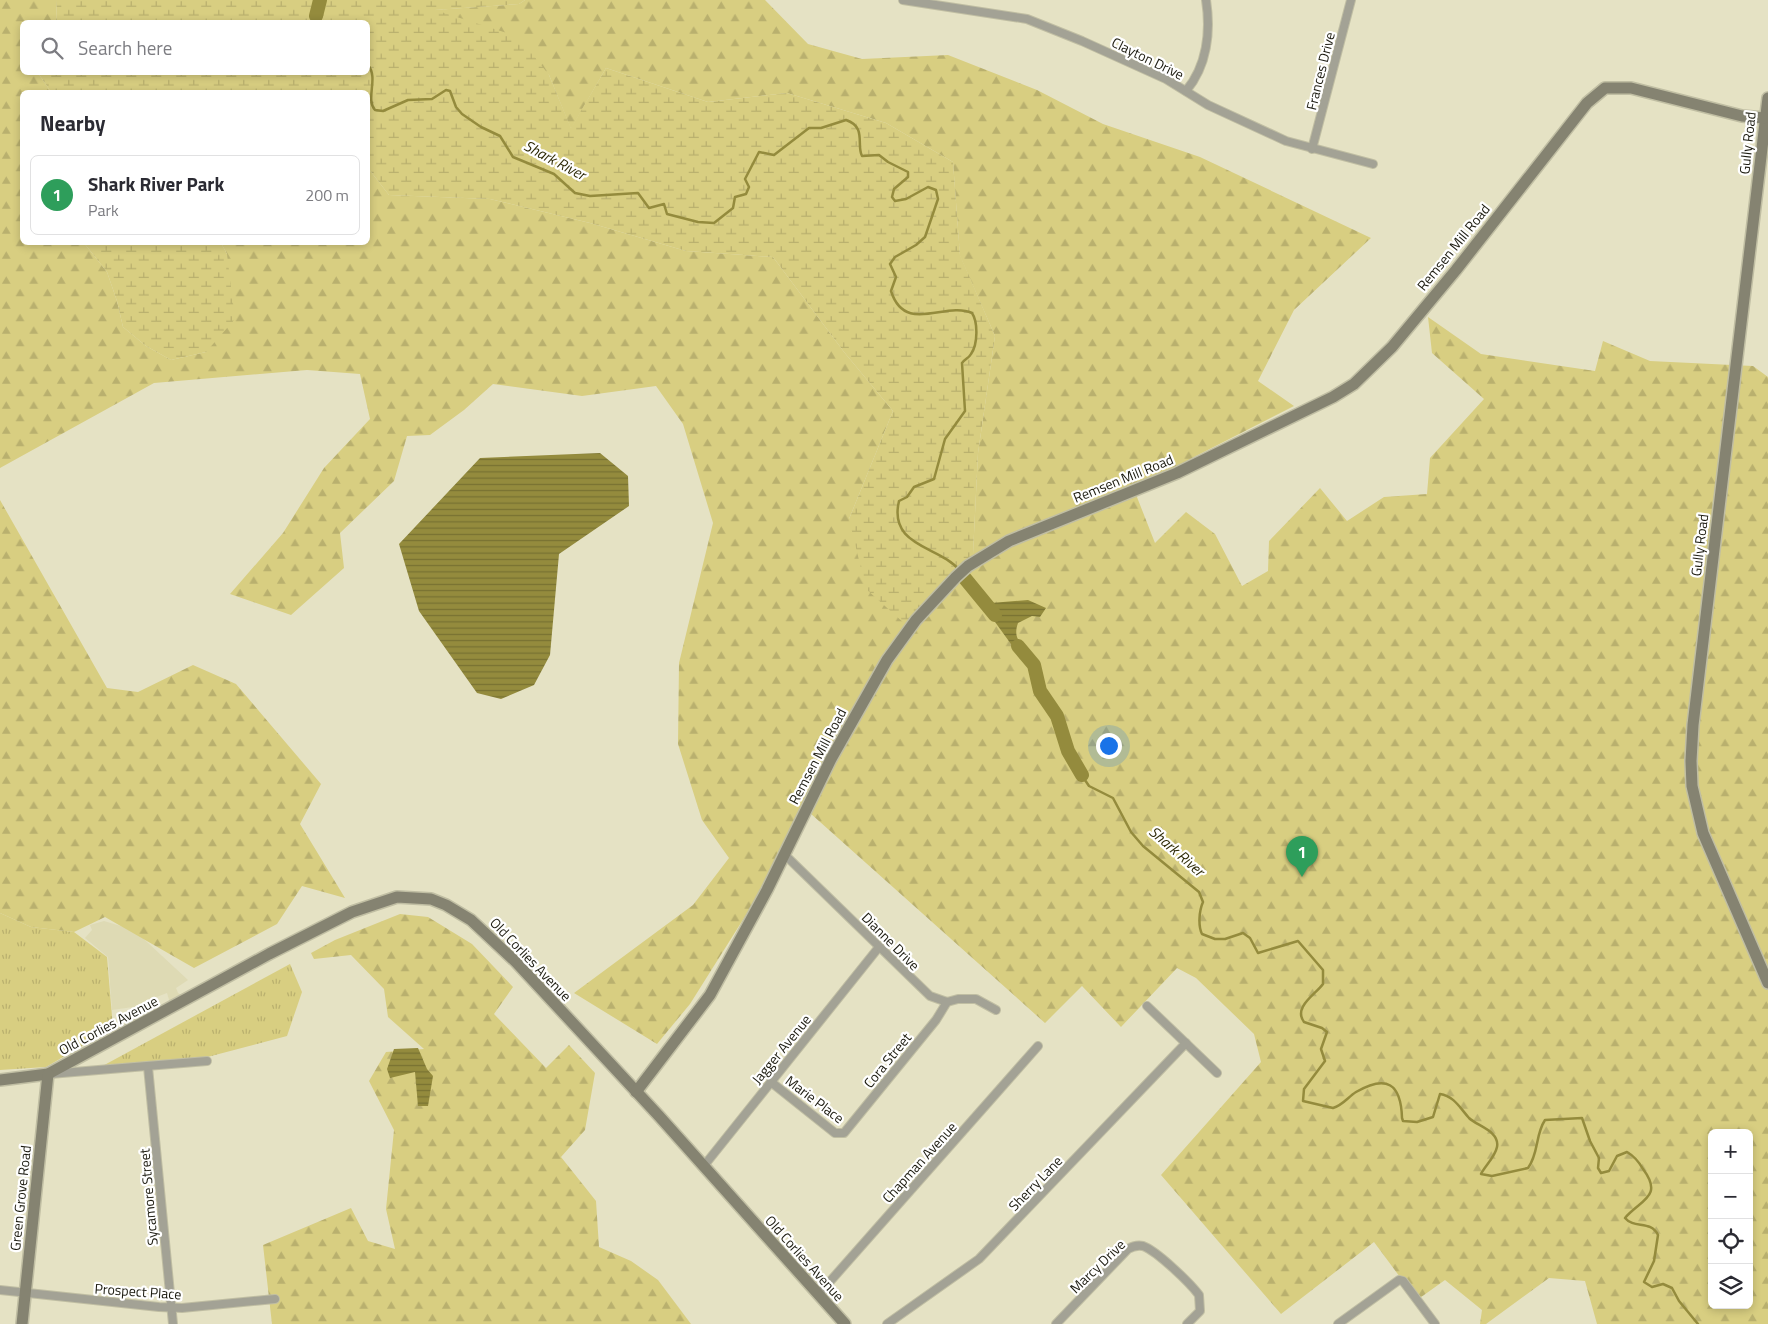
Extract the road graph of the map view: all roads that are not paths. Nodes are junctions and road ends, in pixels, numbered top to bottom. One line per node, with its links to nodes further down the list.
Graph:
1 (903, 0): 4 (street, Clayton Drive)
2 (1206, 0): 4 (street)
3 (1351, 0): 7 (street, Frances Drive)
4 (1186, 91): 7 (street, Clayton Drive)
5 (1768, 98): 6 (street, Gully Road)
6 (1764, 118): 9 (street, Remsen Mill Road); 11 (street, Gully Road)
7 (1312, 148): 8 (street, Clayton Drive)
8 (1373, 164)
9 (784, 854): 10 (street, Dianne Drive); 23 (street, Remsen Mill Road)
10 (879, 948): 12 (street, Dianne Drive); 22 (street, Jagger Avenue)
11 (1768, 983)
12 (947, 1002): 14 (street); 24 (street, Cora Street)
13 (1147, 1006): 15 (street)
14 (996, 1010)
15 (1186, 1043): 19 (street); 34 (street, Sherry Lane)
16 (1038, 1046): 28 (street, Chapman Avenue)
17 (207, 1061): 18 (street, Old Corlies Avenue)
18 (148, 1067): 20 (street, Old Corlies Avenue); 30 (street, Sycamore Street)
19 (1218, 1072)
20 (48, 1074): 21 (street, Old Corlies Avenue); 23 (street, Old Corlies Avenue); 27 (street, Green Grove Road)
21 (0, 1080)
22 (771, 1082): 24 (street, Marie Place); 25 (street, Jagger Avenue)
23 (636, 1092): 25 (street, Old Corlies Avenue)
24 (844, 1133)
25 (702, 1167): 28 (street, Old Corlies Avenue)
26 (0, 1290): 27 (street, Prospect Place)
27 (25, 1293): 30 (street, Prospect Place); 31 (street, Green Grove Road)
28 (818, 1295): 33 (street, Old Corlies Avenue)
29 (275, 1299): 30 (street, Prospect Place)
30 (171, 1308): 32 (street, Sycamore Street)
31 (22, 1324)
32 (172, 1324)
33 (845, 1324)
34 (888, 1324)
35 (1056, 1324): 36 (street, Marcy Drive)
36 (1187, 1324)
37 (1338, 1324): 38 (street)
38 (1435, 1324)

